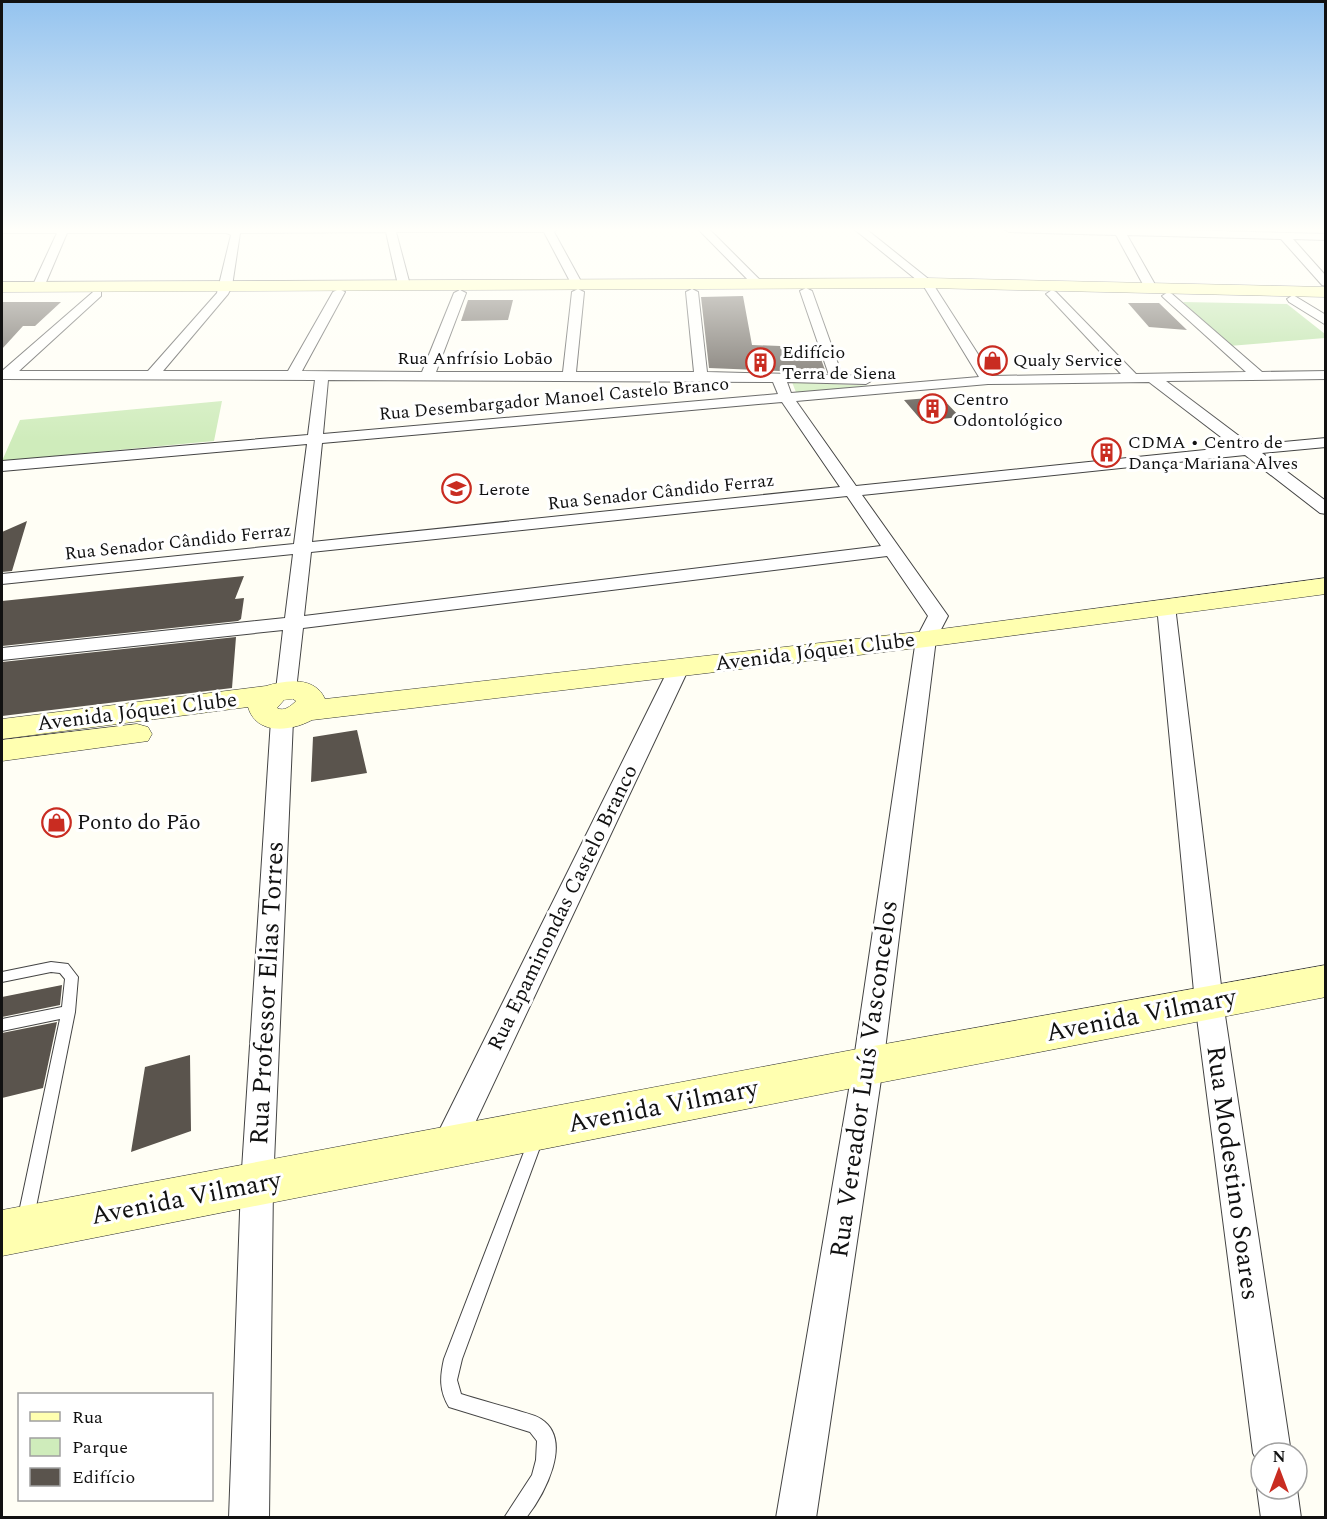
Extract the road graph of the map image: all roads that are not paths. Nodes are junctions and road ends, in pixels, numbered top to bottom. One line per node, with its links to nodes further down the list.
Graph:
1 (90, 300): 14 (street)
2 (216, 300): 13 (street)
3 (335, 300): 15 (street)
4 (457, 300): 20 (street)
5 (576, 300): 21 (street)
6 (693, 300): 17 (street)
7 (809, 300): 25 (street)
8 (937, 300): 26 (street)
9 (1058, 300): 22 (street)
10 (1172, 300): 18 (street)
11 (1294, 300): 12 (street)
12 (1326, 321)
13 (153, 374): 14 (street, Rua Anfrísio Lobão); 15 (street, Rua Anfrísio Lobão)
14 (4, 375)
15 (293, 375): 16 (street, Rua Anfrísio Lobão)
16 (322, 375): 20 (street, Rua Anfrísio Lobão); 29 (street, Rua Professor Elias Torres)
17 (701, 375): 21 (street, Rua Anfrísio Lobão); 24 (street, Rua Anfrísio Lobão)
18 (1257, 375): 19 (street, Rua Desembargador Manoel Castelo Branco); 23 (street, Rua Desembargador Manoel Castelo Branco)
19 (1326, 375)
20 (427, 376): 21 (street, Rua Anfrísio Lobão)
21 (569, 376)
22 (1131, 376): 23 (street, Rua Desembargador Manoel Castelo Branco); 26 (street, Rua Desembargador Manoel Castelo Branco)
23 (1150, 376): 31 (street)
24 (778, 377): 25 (street, Rua Anfrísio Lobão); 28 (street)
25 (837, 379): 27 (street, Rua Anfrísio Lobão)
26 (987, 380): 27 (street, Rua Desembargador Manoel Castelo Branco)
27 (949, 385): 28 (street, Rua Desembargador Manoel Castelo Branco)
28 (788, 399): 29 (street, Rua Desembargador Manoel Castelo Branco); 33 (street)
29 (315, 439): 32 (street, Rua Desembargador Manoel Castelo Branco); 35 (street, Rua Professor Elias Torres)
30 (1326, 442): 31 (street, Rua Senador Cândido Ferraz)
31 (1249, 451): 33 (street, Rua Senador Cândido Ferraz); 34 (street)
32 (2, 466)
33 (852, 491): 35 (street, Rua Senador Cândido Ferraz); 36 (street)
34 (1326, 509)
35 (302, 549): 38 (street, Rua Senador Cândido Ferraz); 41 (street, Rua Professor Elias Torres)
36 (892, 550): 41 (street); 42 (street)
37 (1326, 568): 42 (main road, Avenida Jóquei Clube)
38 (2, 579)
39 (1326, 586): 40 (main road, Avenida Jóquei Clube)
40 (1166, 606): 42 (main road, Avenida Jóquei Clube); 50 (street, Rua Modestino Soares)
41 (293, 623): 43 (street); 45 (street, Rua Professor Elias Torres)
42 (932, 627): 44 (main road, Avenida Jóquei Clube); 45 (main road, Avenida Jóquei Clube); 53 (street, Rua Vereador Luís Vasconcelos)
43 (2, 654)
44 (679, 668): 45 (main road, Avenida Jóquei Clube); 55 (street, Rua Epaminondas Castelo Branco)
45 (287, 704): 46 (main road, Avenida Jóquei Clube); 47 (main road, Avenida Jóquei Clube); 56 (street, Rua Professor Elias Torres)
46 (2, 729)
47 (2, 751)
48 (2, 977): 51 (lane)
49 (1326, 981): 50 (main road, Avenida Vilmary)
50 (1209, 1002): 53 (main road, Avenida Vilmary); 58 (street, Rua Modestino Soares)
51 (68, 1012): 52 (lane); 57 (lane)
52 (2, 1025)
53 (868, 1066): 54 (main road, Avenida Vilmary); 62 (street, Rua Vereador Luís Vasconcelos)
54 (540, 1130): 55 (main road, Avenida Vilmary); 61 (lane)
55 (447, 1148): 56 (main road, Avenida Vilmary)
56 (257, 1185): 57 (main road, Avenida Vilmary); 60 (street, Rua Professor Elias Torres)
57 (12, 1231)
58 (1270, 1441)
59 (1279, 1501): 63 (street)
60 (249, 1518)
61 (513, 1518)
62 (796, 1518)
63 (1281, 1518)

